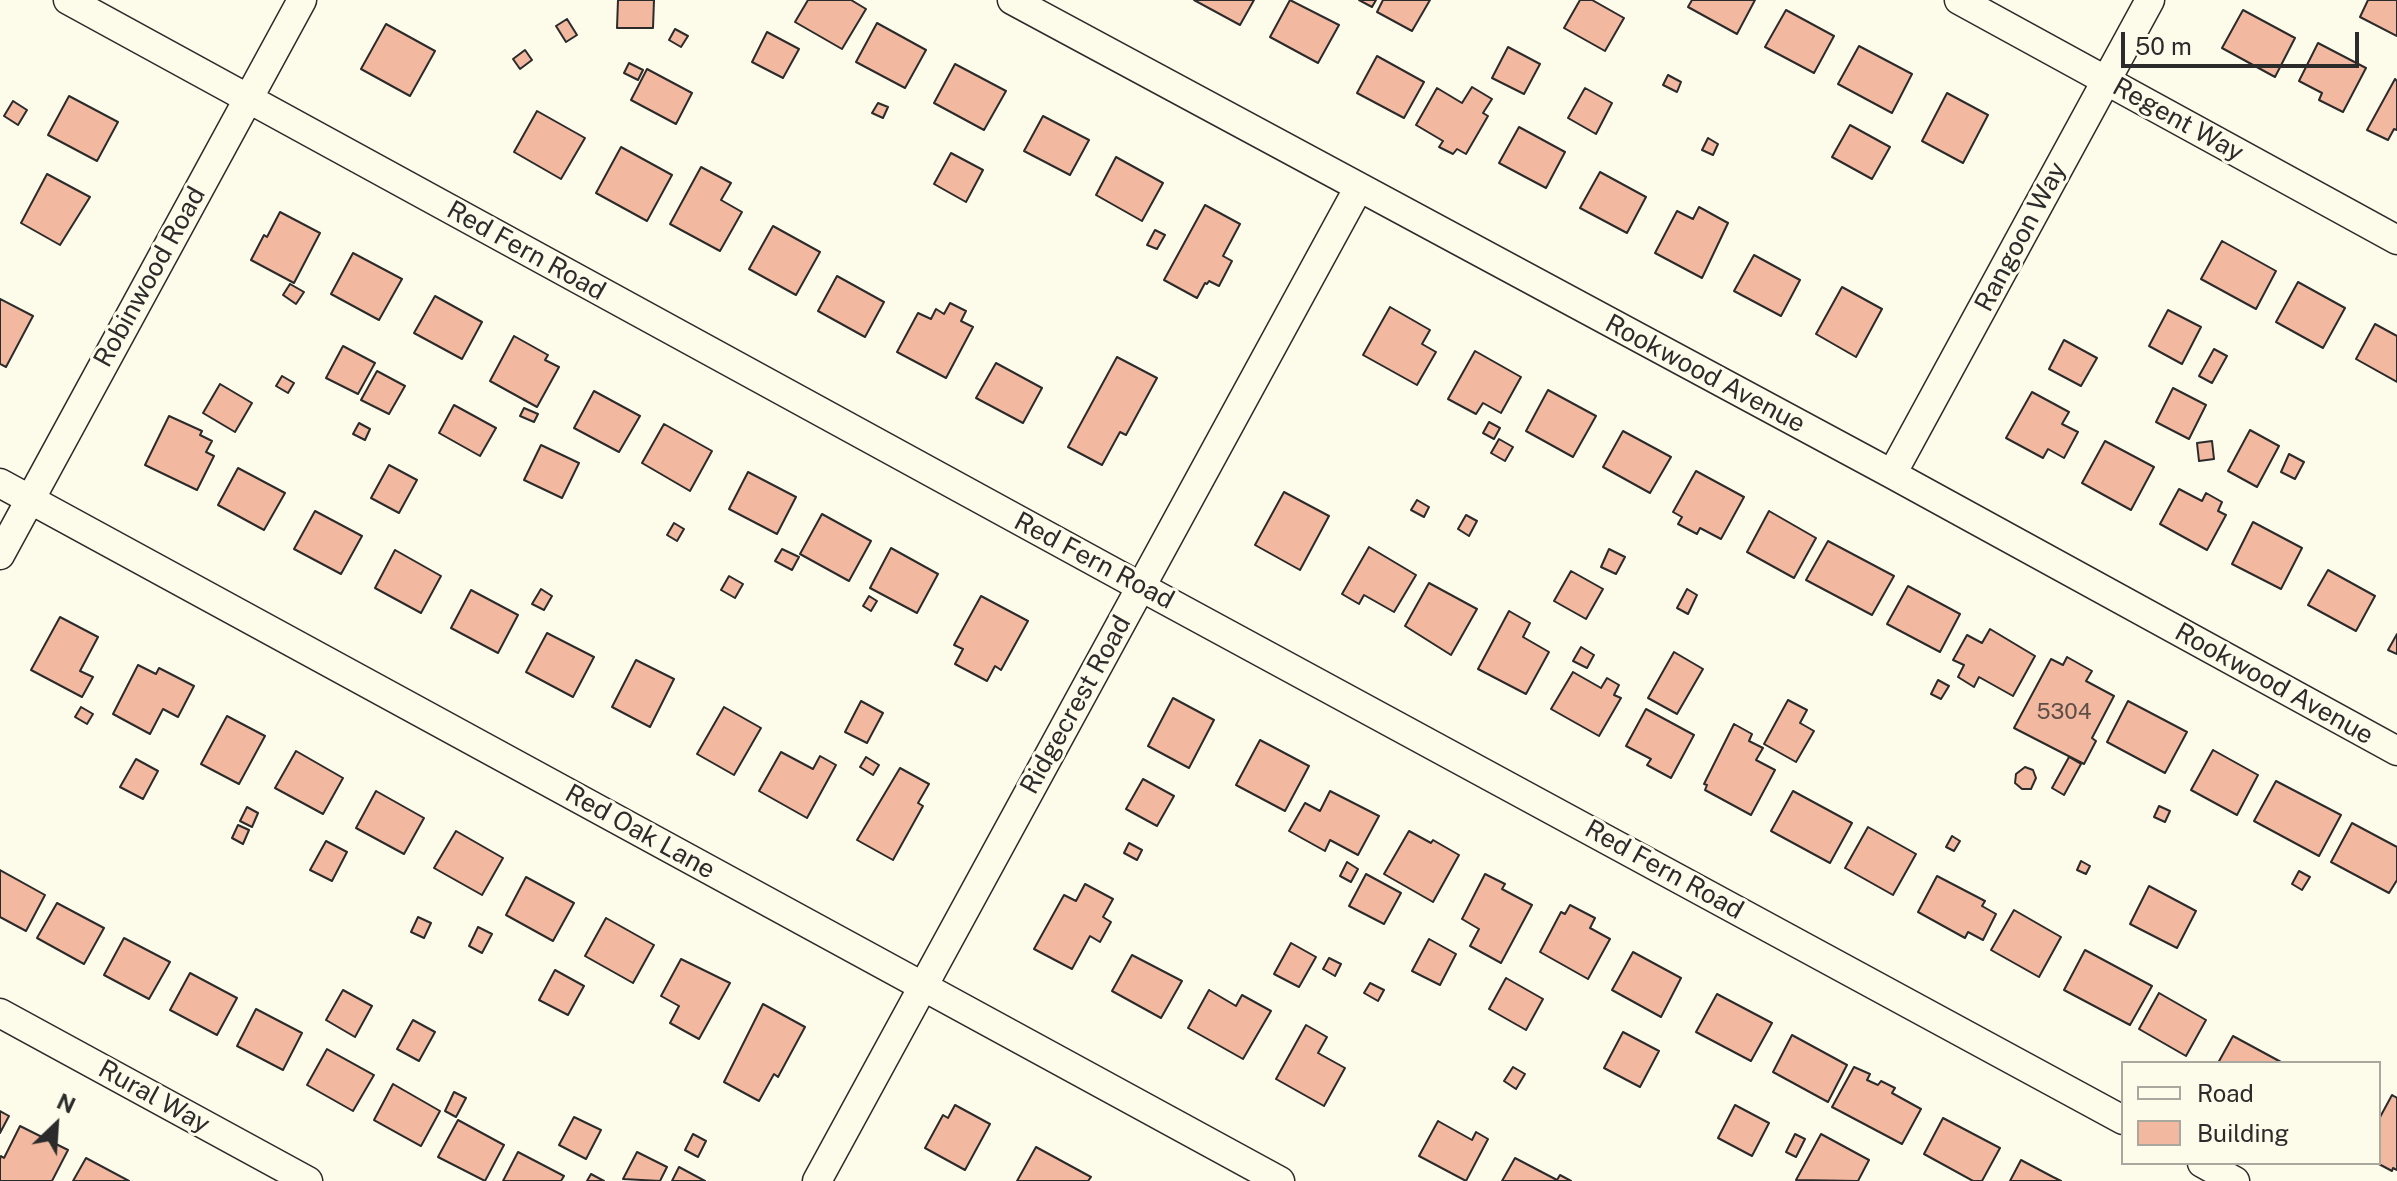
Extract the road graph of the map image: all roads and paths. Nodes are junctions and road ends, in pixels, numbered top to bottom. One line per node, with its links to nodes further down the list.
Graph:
1 (68, 0): 7 (street, Red Fern Road)
2 (302, 0): 7 (street, Robinwood Road)
3 (1012, 0): 8 (street, Rookwood Avenue)
4 (1959, 0): 6 (street, Regent Way)
5 (2150, 0): 6 (street, Rangoon Way)
6 (2106, 80): 9 (street, Regent Way); 10 (street, Rangoon Way)
7 (248, 99): 12 (street, Robinwood Road); 14 (street, Red Fern Road)
8 (1359, 187): 10 (street, Rookwood Avenue); 14 (street, Ridgecrest Road)
9 (2397, 240)
10 (1892, 474): 15 (street, Rookwood Avenue)
11 (0, 483): 12 (street, Red Oak Lane)
12 (30, 499): 13 (street, Robinwood Road); 16 (street, Red Oak Lane)
13 (0, 555)
14 (1141, 587): 16 (street, Ridgecrest Road); 18 (street, Red Fern Road)
15 (2397, 751)
16 (922, 988): 21 (street, Ridgecrest Road); 22 (street, Red Oak Lane)
17 (0, 1013): 20 (street, Rural Way)
18 (2121, 1119)
19 (2206, 1165): 23 (street)
20 (308, 1181)
21 (817, 1181)
22 (1280, 1181)
23 (2235, 1181)

